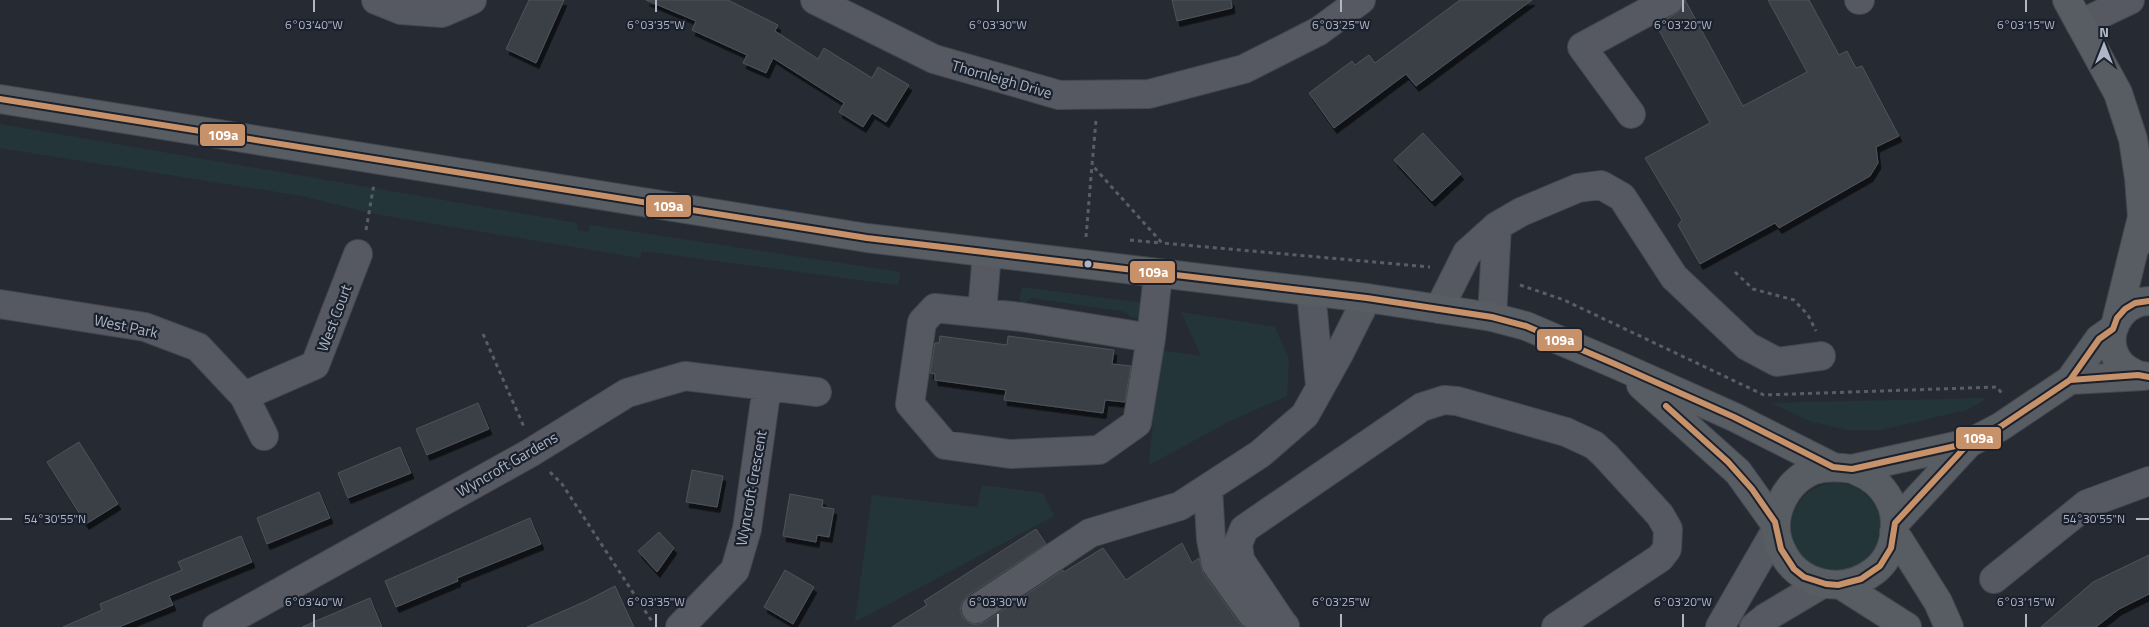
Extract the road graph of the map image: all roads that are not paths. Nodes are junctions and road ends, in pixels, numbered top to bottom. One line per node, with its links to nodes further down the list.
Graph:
1 (376, 0): 2 (street)
2 (472, 0)
3 (815, 0): 4 (street, Thornleigh Drive)
4 (1361, 0)
5 (1669, 0): 10 (street)
6 (2067, 0): 8 (main road)
7 (2130, 0): 8 (street)
8 (2080, 24): 12 (main road)
9 (0, 99): 13 (main road)
10 (1631, 114)
11 (1497, 226): 20 (street); 22 (street); 25 (street)
12 (2145, 228): 23 (main road)
13 (987, 253): 15 (main road); 21 (street)
14 (358, 254): 32 (street, West Court)
15 (1158, 275): 16 (main road); 24 (street)
16 (1311, 292): 17 (main road); 29 (street)
17 (1367, 298): 20 (main road); 29 (street)
18 (2149, 301): 23 (main road)
19 (0, 304): 32 (street, West Park)
20 (1439, 309): 22 (main road)
21 (982, 312): 24 (street); 24 (street)
22 (1492, 317): 26 (main road)
23 (2115, 324): 27 (main road); 28 (main road)
24 (1151, 338)
25 (1821, 356)
26 (1615, 364): 35 (main road); 38 (main road)
27 (2144, 376): 28 (main road)
28 (2070, 380): 34 (main road)
29 (1320, 385): 37 (street)
30 (767, 386): 31 (street, Wyncroft Gardens); 43 (street, Wyncroft Gardens); 44 (street, Wyncroft Crescent)
31 (817, 392)
32 (244, 396): 33 (street, West Park)
33 (264, 436)
34 (1970, 443): 35 (main road); 39 (main road)
35 (1842, 468): 38 (main road); 39 (main road)
36 (2149, 481): 40 (street)
37 (1208, 488): 42 (street); 45 (street)
38 (1776, 527): 41 (main road); 47 (street)
39 (1895, 528): 41 (main road); 50 (main road)
40 (1994, 579)
41 (1832, 585): 48 (street); 49 (main road)
42 (976, 609)
43 (217, 627)
44 (680, 627)
45 (1285, 627): 46 (street)
46 (1556, 627)
47 (1720, 627)
48 (1754, 627)
49 (1907, 627)
50 (1949, 627)

